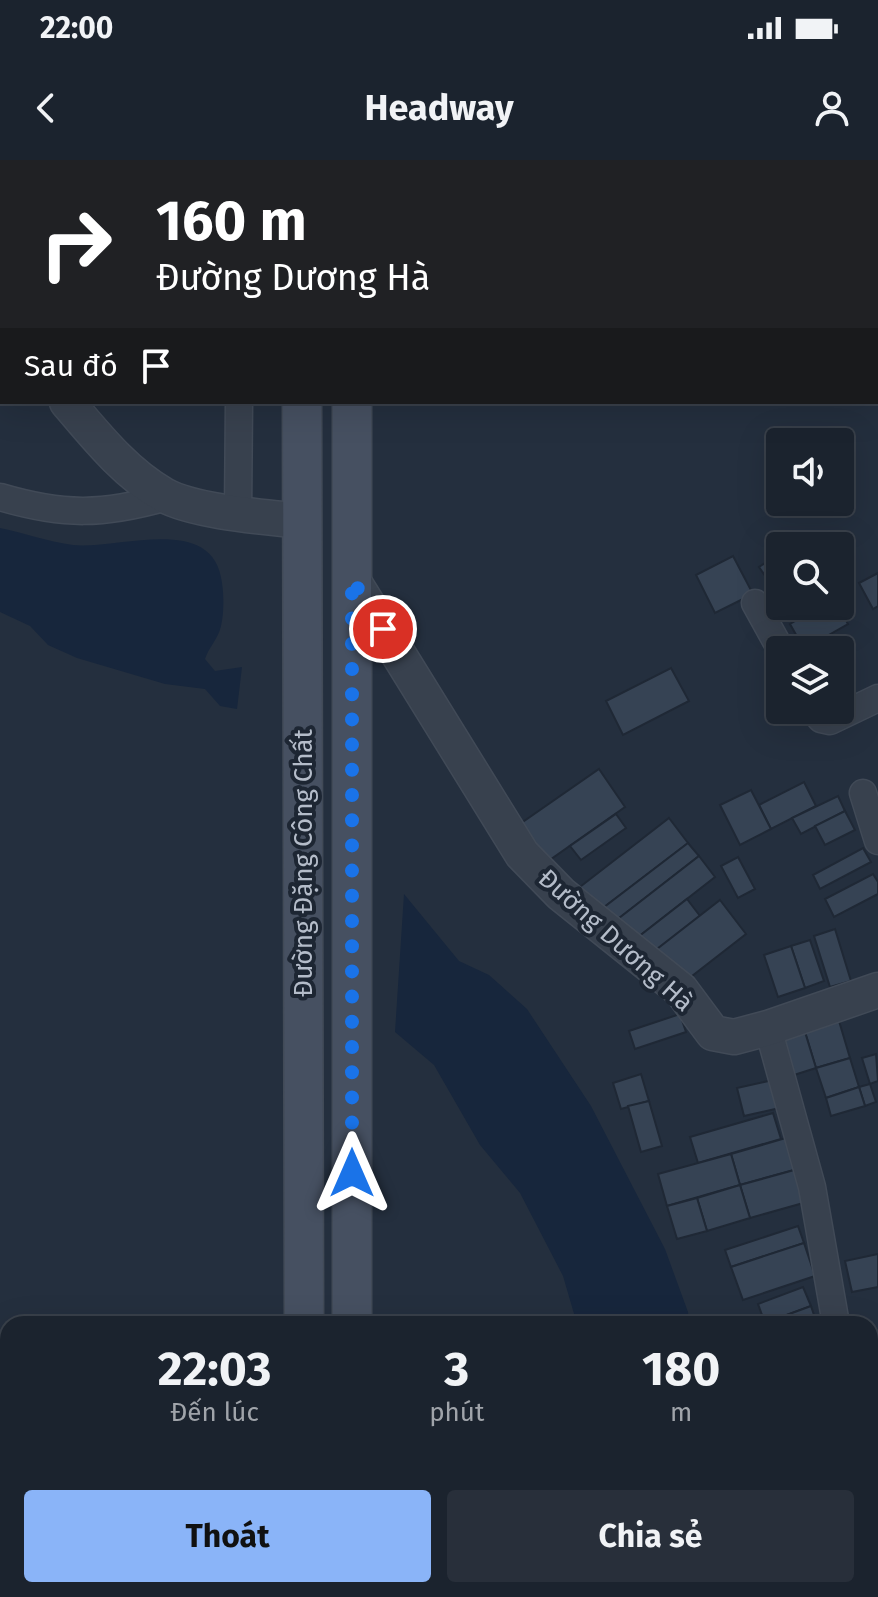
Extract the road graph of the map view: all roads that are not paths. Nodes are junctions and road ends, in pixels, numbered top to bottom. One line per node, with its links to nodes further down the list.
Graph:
1 (69, 404): 6 (street)
2 (239, 404): 7 (street)
3 (302, 404): 8 (main road, Đường Đặng Công Chất)
4 (352, 404): 9 (main road, Đường Đặng Công Chất)
5 (0, 497): 6 (street)
6 (167, 497): 7 (street)
7 (238, 514): 8 (street)
8 (302, 521): 14 (main road, Đường Đặng Công Chất)
9 (352, 579): 15 (main road, Đường Đặng Công Chất); 19 (street, Đường Dương Hà)
10 (755, 603): 11 (street)
11 (773, 636)
12 (878, 698): 13 (street)
13 (854, 710)
14 (303, 763): 15 (main road); 20 (main road, Đường Đặng Công Chất)
15 (352, 767): 21 (main road, Đường Đặng Công Chất)
16 (863, 793): 17 (street)
17 (878, 841)
18 (878, 990): 19 (street, Đường Dương Hà)
19 (768, 1028): 22 (street)
20 (304, 1316)
21 (352, 1316)
22 (835, 1316)

